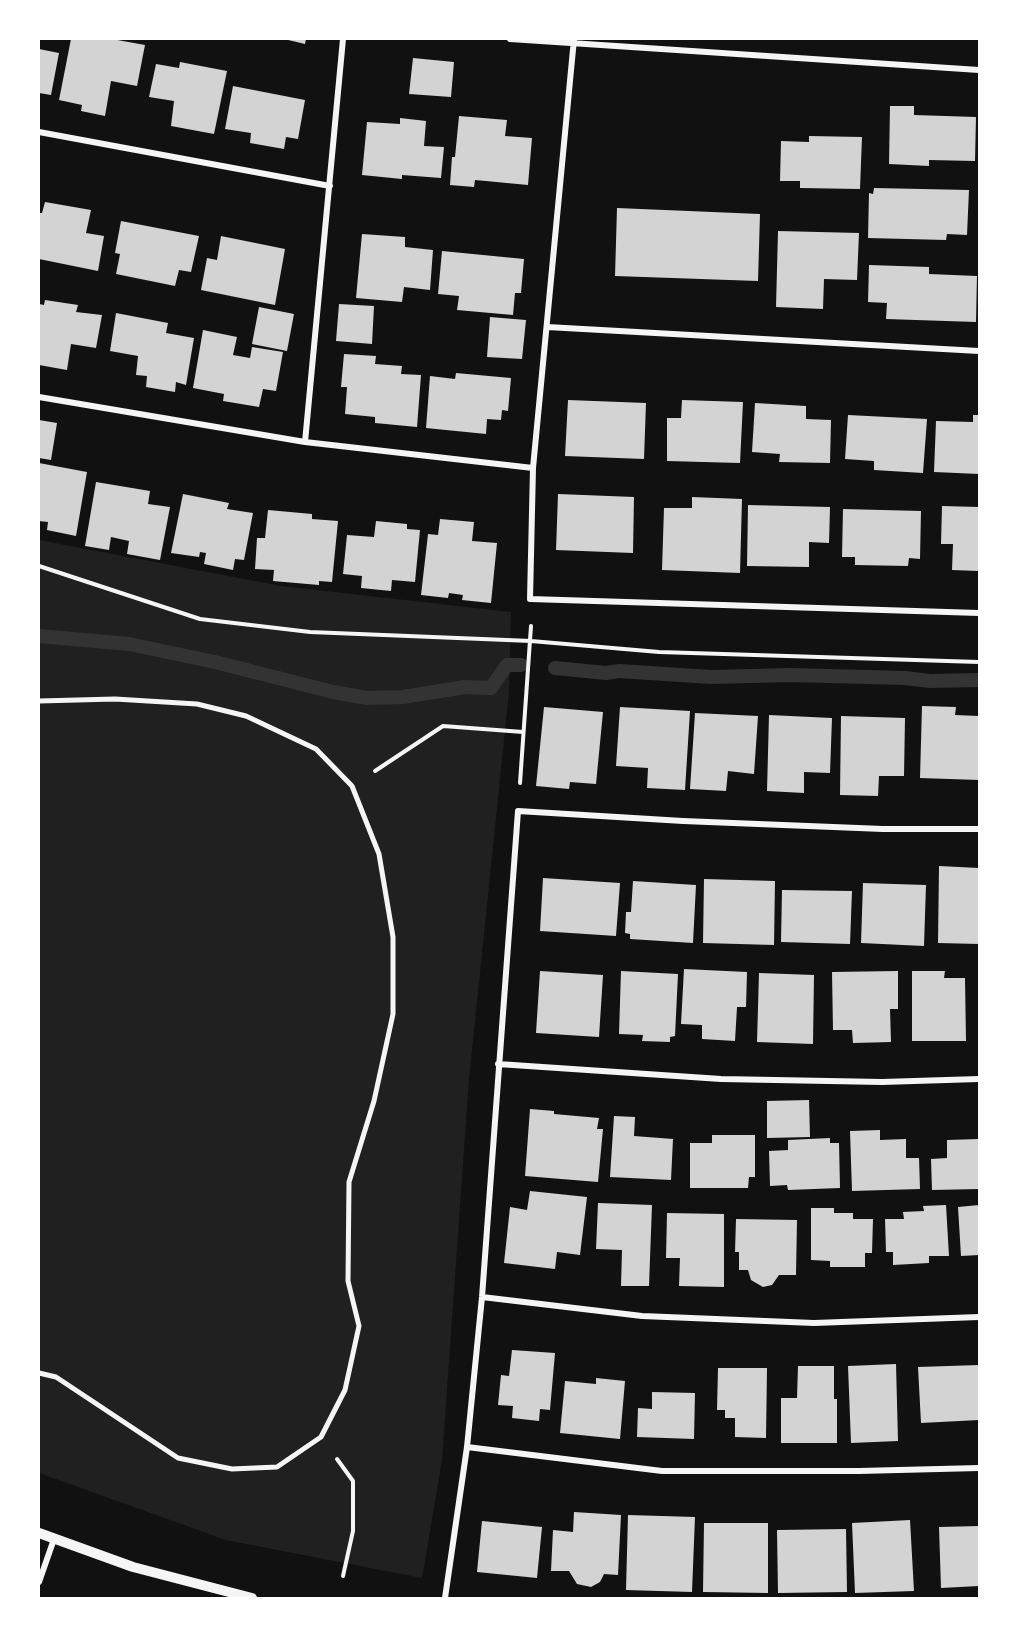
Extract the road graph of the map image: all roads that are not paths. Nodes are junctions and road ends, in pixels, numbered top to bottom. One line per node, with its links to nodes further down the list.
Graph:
1 (343, 39): 6 (street)
2 (510, 39): 3 (street)
3 (574, 41): 4 (street); 7 (street)
4 (979, 70)
5 (39, 132): 6 (street)
6 (330, 186): 10 (street)
7 (547, 327): 8 (street); 11 (street)
8 (979, 351)
9 (39, 397): 10 (street)
10 (305, 442): 11 (street)
11 (532, 468): 12 (street)
12 (979, 613)
13 (39, 701): 19 (street)
14 (979, 829): 15 (street)
15 (498, 1064): 16 (street); 17 (street)
16 (979, 1079)
17 (482, 1297): 18 (street); 20 (street)
18 (979, 1317)
19 (39, 1373)
20 (467, 1447): 21 (street); 26 (street)
21 (979, 1468)
22 (39, 1533): 23 (street)
23 (54, 1539): 24 (street); 25 (street)
24 (39, 1582)
25 (252, 1598)
26 (445, 1598)

